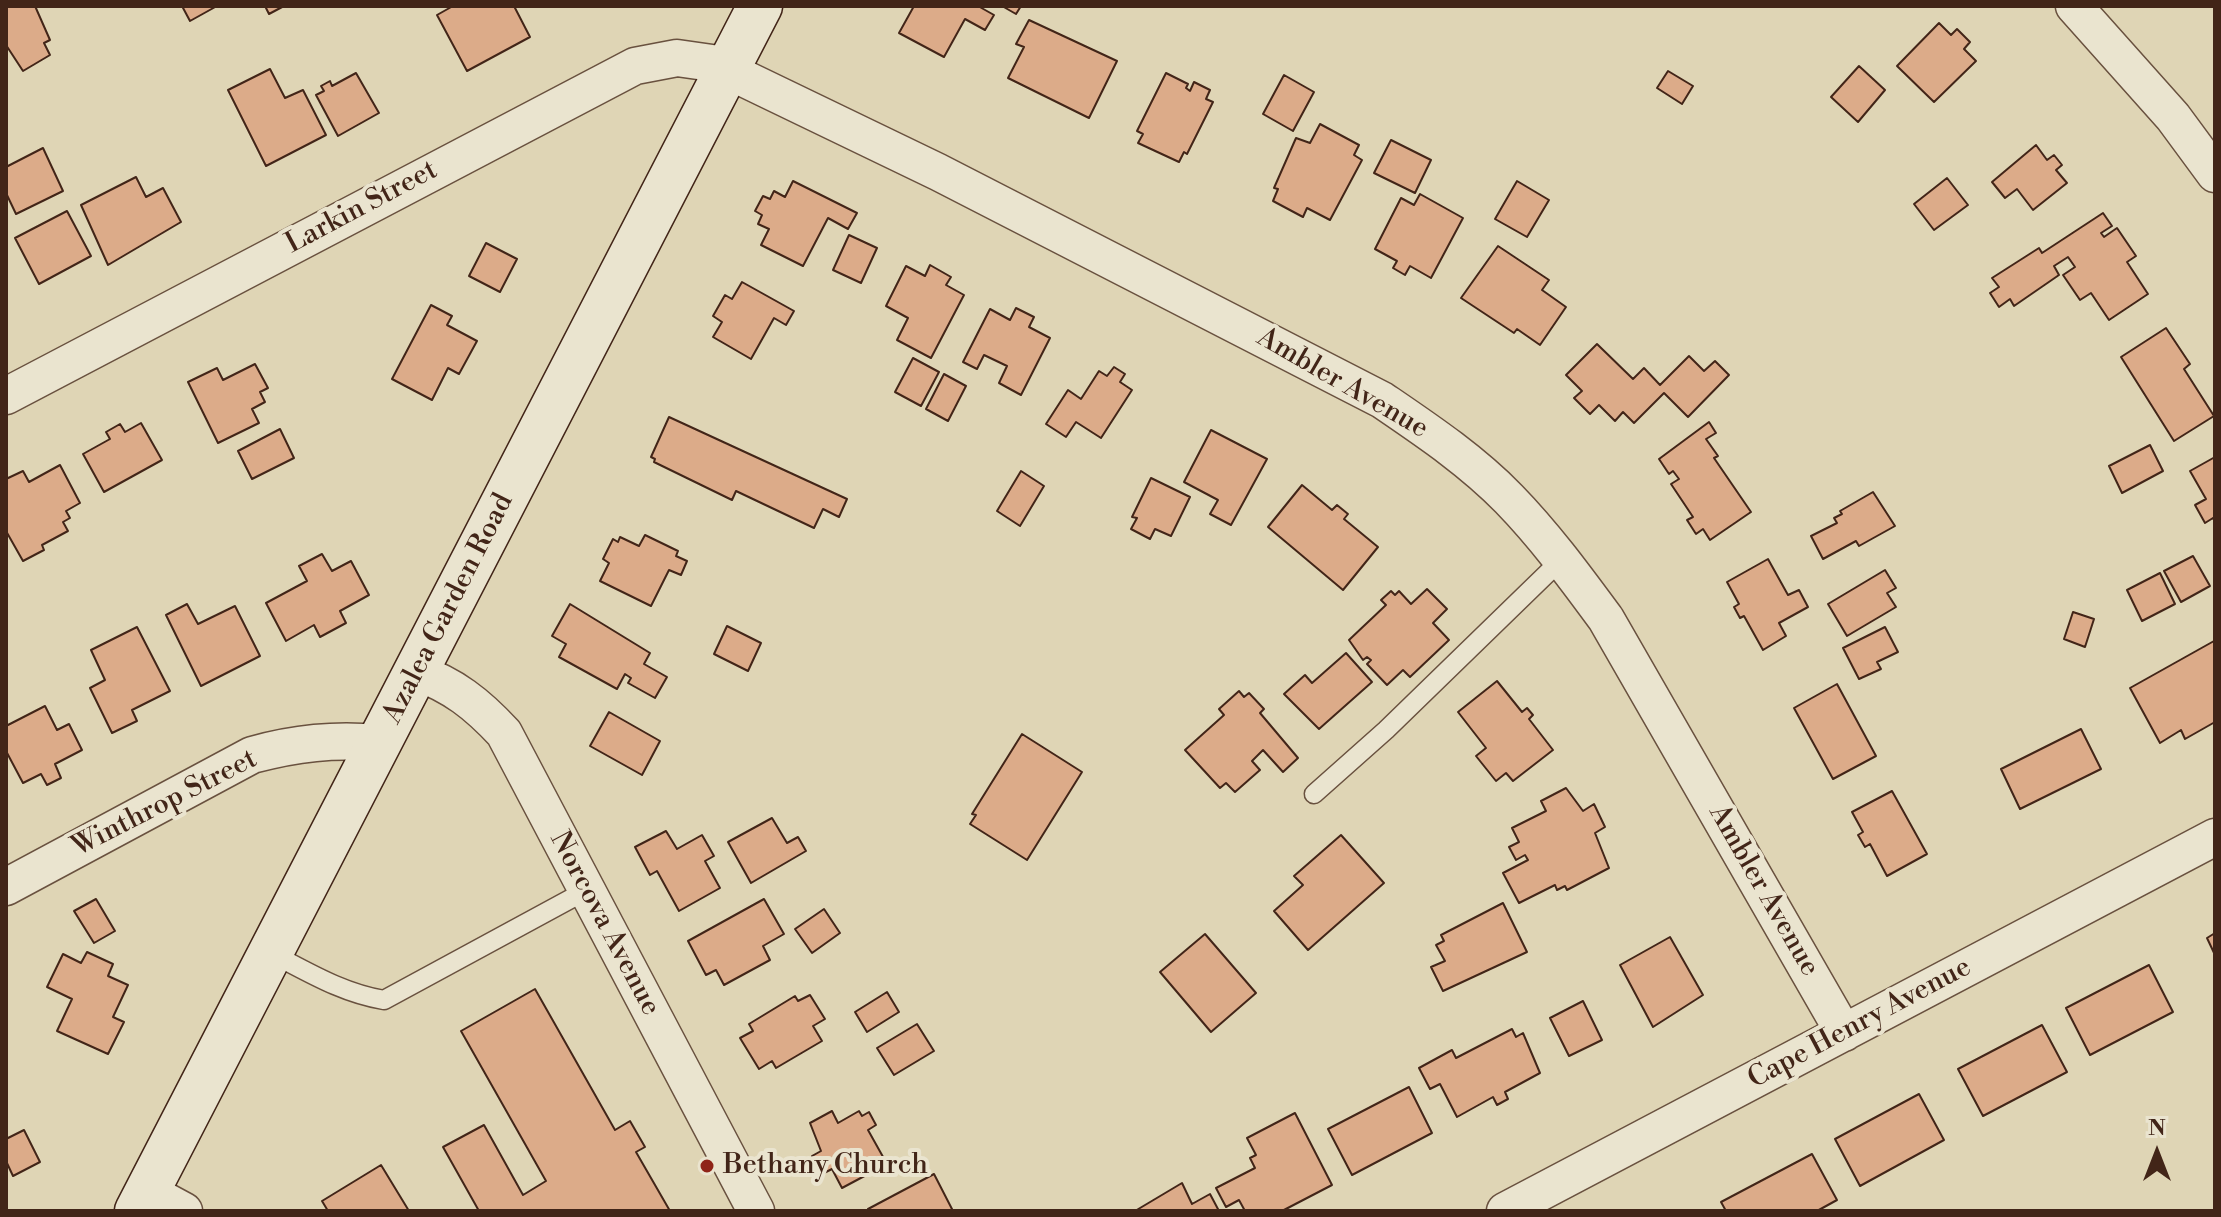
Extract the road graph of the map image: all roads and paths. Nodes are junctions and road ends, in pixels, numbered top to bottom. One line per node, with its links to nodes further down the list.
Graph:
1 (760, 6): 3 (main road, Azalea Garden Road)
2 (2074, 6): 4 (street)
3 (728, 68): 5 (street, Larkin Street); 6 (street, Ambler Avenue); 7 (main road, Azalea Garden Road)
4 (2215, 174)
5 (6, 396)
6 (1562, 559): 9 (lane); 14 (street, Ambler Avenue)
7 (416, 672): 8 (main road, Azalea Garden Road); 12 (street, Norcova Avenue)
8 (379, 743): 11 (street, Winthrop Street); 13 (main road, Azalea Garden Road)
9 (1314, 794)
10 (2215, 837): 14 (street, Cape Henry Avenue)
11 (6, 887)
12 (587, 890): 13 (lane); 16 (street, Norcova Avenue)
13 (271, 953): 15 (main road, Azalea Garden Road)
14 (1844, 1033): 17 (street, Cape Henry Avenue)
15 (156, 1204)
16 (756, 1211)
17 (1505, 1211)

